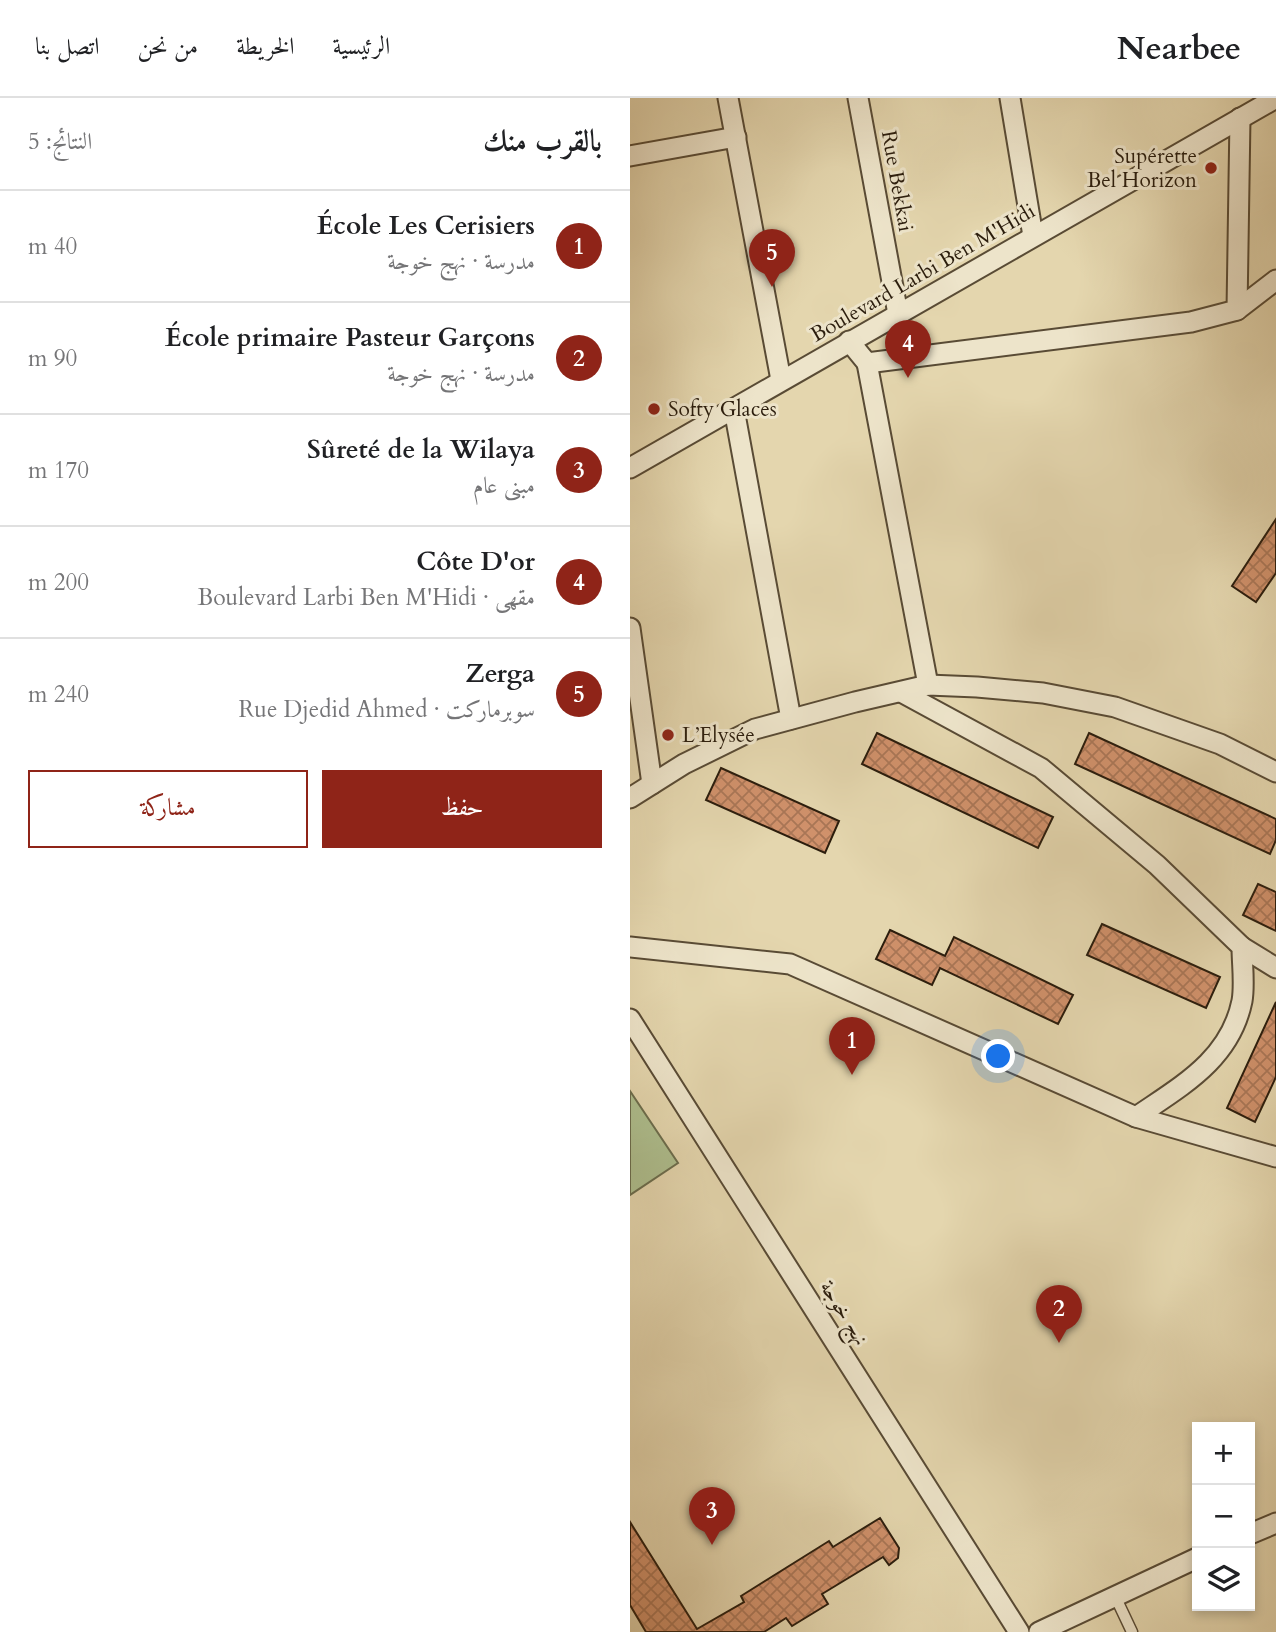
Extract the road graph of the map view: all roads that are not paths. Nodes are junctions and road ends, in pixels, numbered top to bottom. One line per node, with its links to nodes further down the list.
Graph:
1 (728, 98): 6 (street)
2 (859, 98): 11 (street, Rue Bekkai)
3 (1010, 98): 8 (street)
4 (1276, 98): 5 (street, Boulevard Larbi Ben M'Hidi)
5 (1240, 118): 8 (street, Boulevard Larbi Ben M'Hidi); 10 (street)
6 (736, 137): 7 (street); 14 (street)
7 (630, 156)
8 (1033, 236): 11 (street, Boulevard Larbi Ben M'Hidi)
9 (1276, 280): 10 (street)
10 (1237, 310): 13 (street)
11 (898, 314): 12 (street, Boulevard Larbi Ben M'Hidi)
12 (849, 341): 13 (street); 14 (street, Boulevard Larbi Ben M'Hidi)
13 (867, 363): 18 (street)
14 (781, 380): 15 (street, Boulevard Larbi Ben M'Hidi)
15 (734, 409): 16 (street, Boulevard Larbi Ben M'Hidi); 20 (street)
16 (630, 468)
17 (630, 628): 22 (street)
18 (928, 685): 19 (street); 21 (street)
19 (901, 691): 20 (street); 25 (street)
20 (791, 719): 22 (street)
21 (1276, 772)
22 (652, 784): 23 (street)
23 (630, 798)
24 (630, 947): 28 (street)
25 (1242, 947): 26 (street); 28 (street)
26 (1276, 968)
27 (630, 1018): 34 (street, نهج خوجة)
28 (1136, 1117): 29 (street)
29 (1276, 1157)
30 (1276, 1523): 31 (street)
31 (1255, 1532)
32 (1192, 1560): 33 (street)
33 (1115, 1596): 35 (street); 36 (lane)
34 (1018, 1632)
35 (1039, 1632)
36 (1132, 1632)

